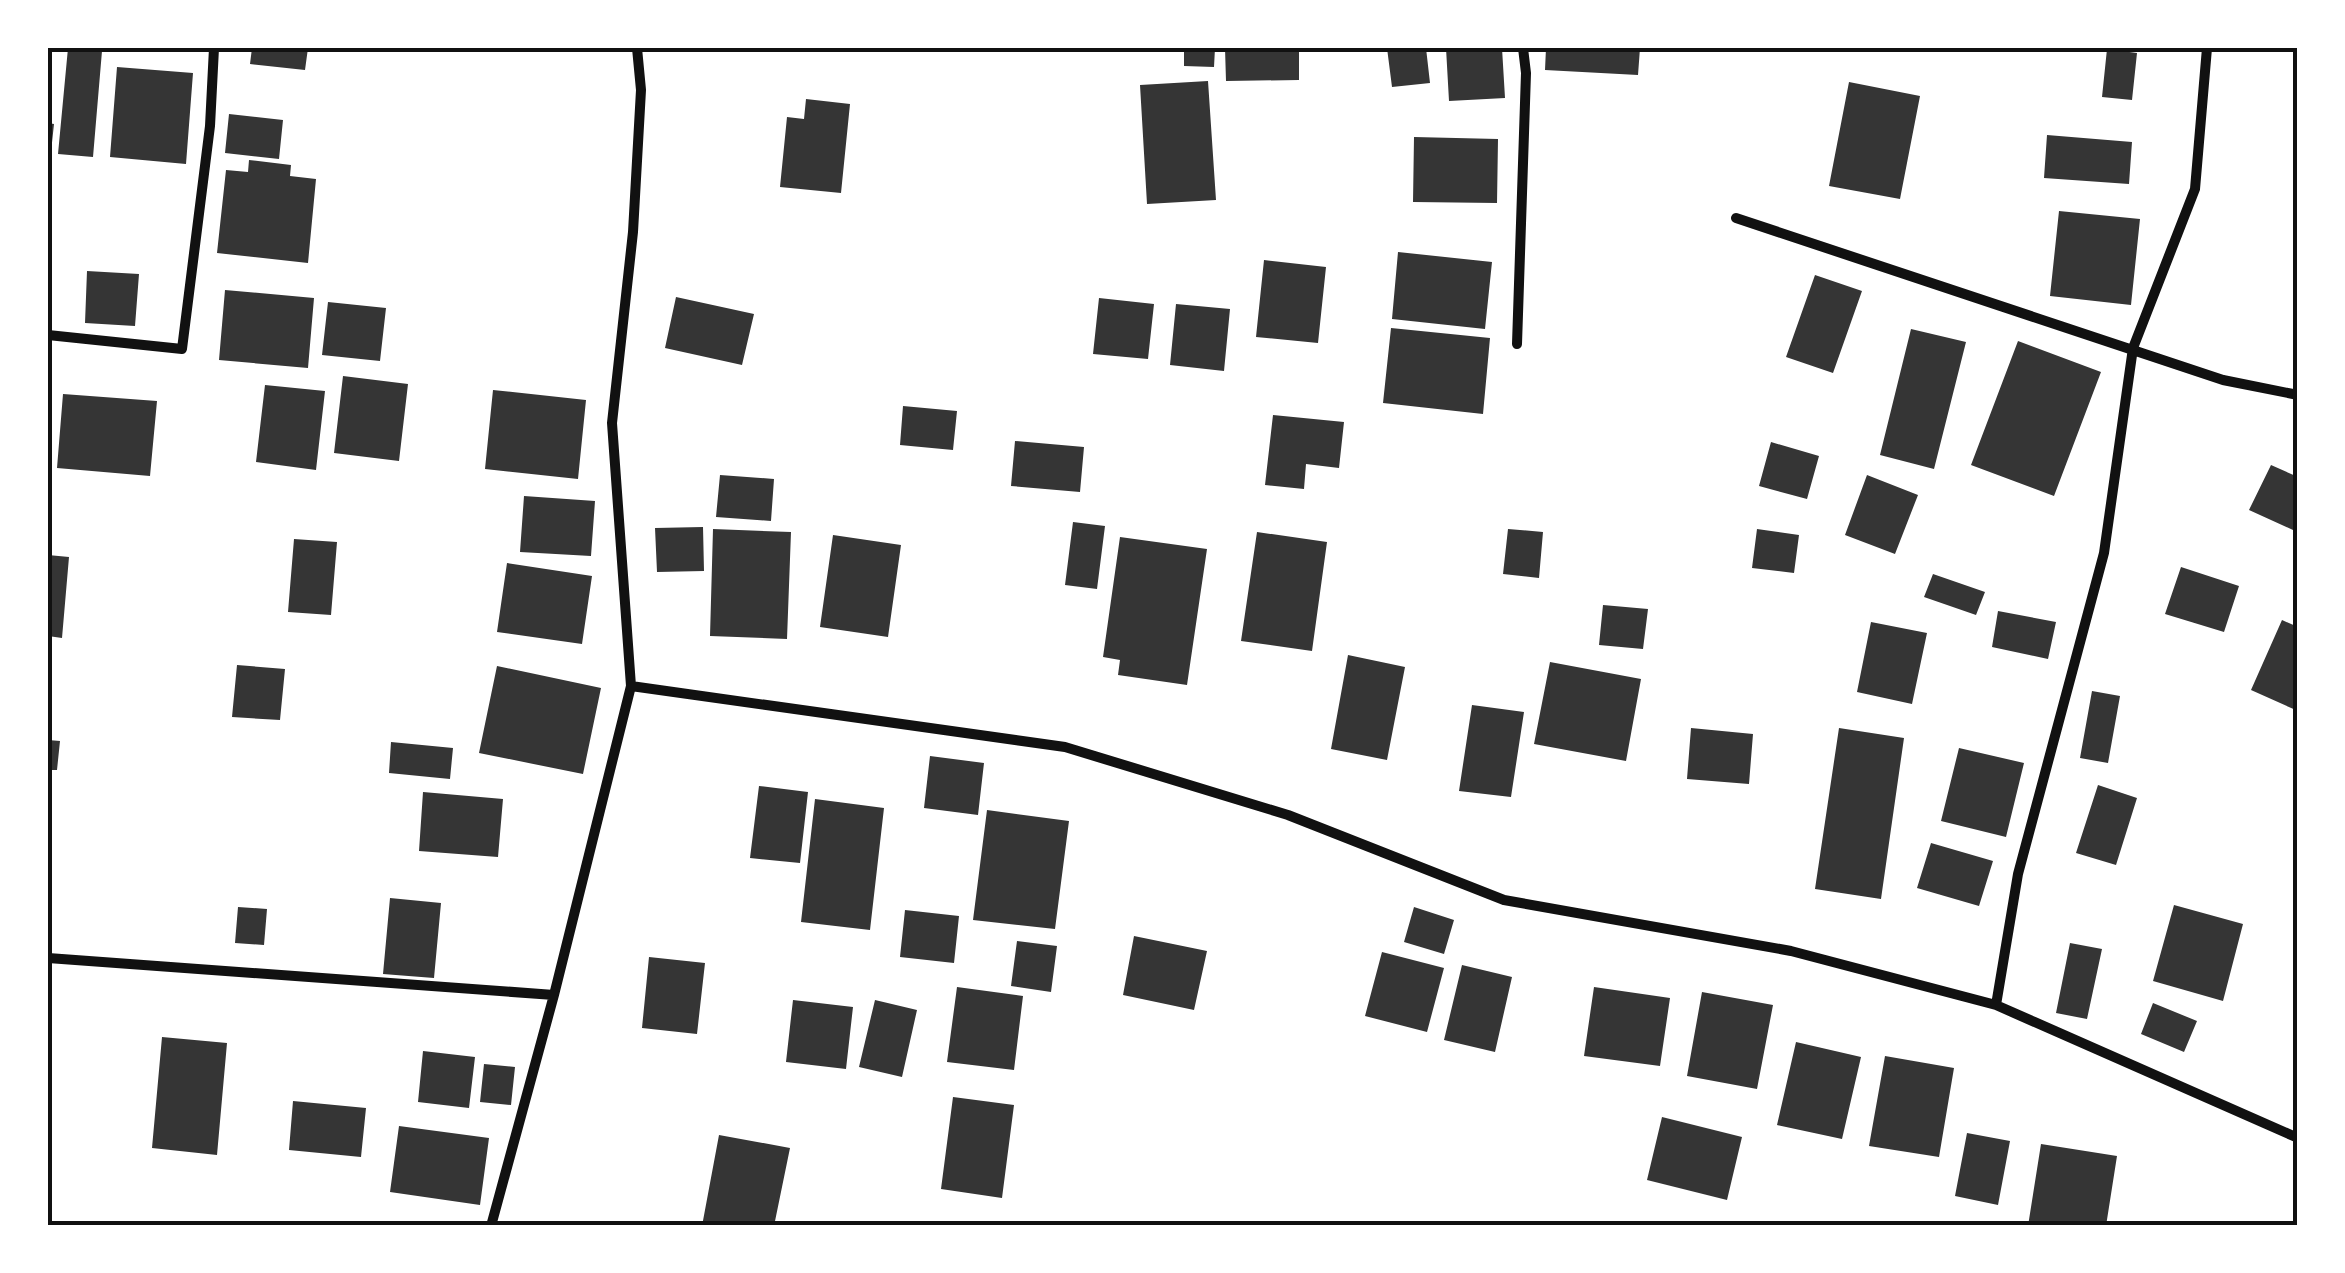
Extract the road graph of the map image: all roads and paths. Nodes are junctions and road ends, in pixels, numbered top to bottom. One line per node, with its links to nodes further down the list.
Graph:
1 (214, 48): 6 (street)
2 (636, 48): 10 (street)
3 (1523, 48): 7 (street)
4 (2207, 48): 8 (street)
5 (1736, 218): 8 (street)
6 (48, 335)
7 (1517, 344)
8 (2133, 348): 9 (street); 13 (street)
9 (2298, 396)
10 (631, 686): 12 (street); 13 (street)
11 (48, 958): 12 (street)
12 (554, 995): 15 (street)
13 (1996, 1005): 14 (street)
14 (2298, 1138)
15 (491, 1226)

